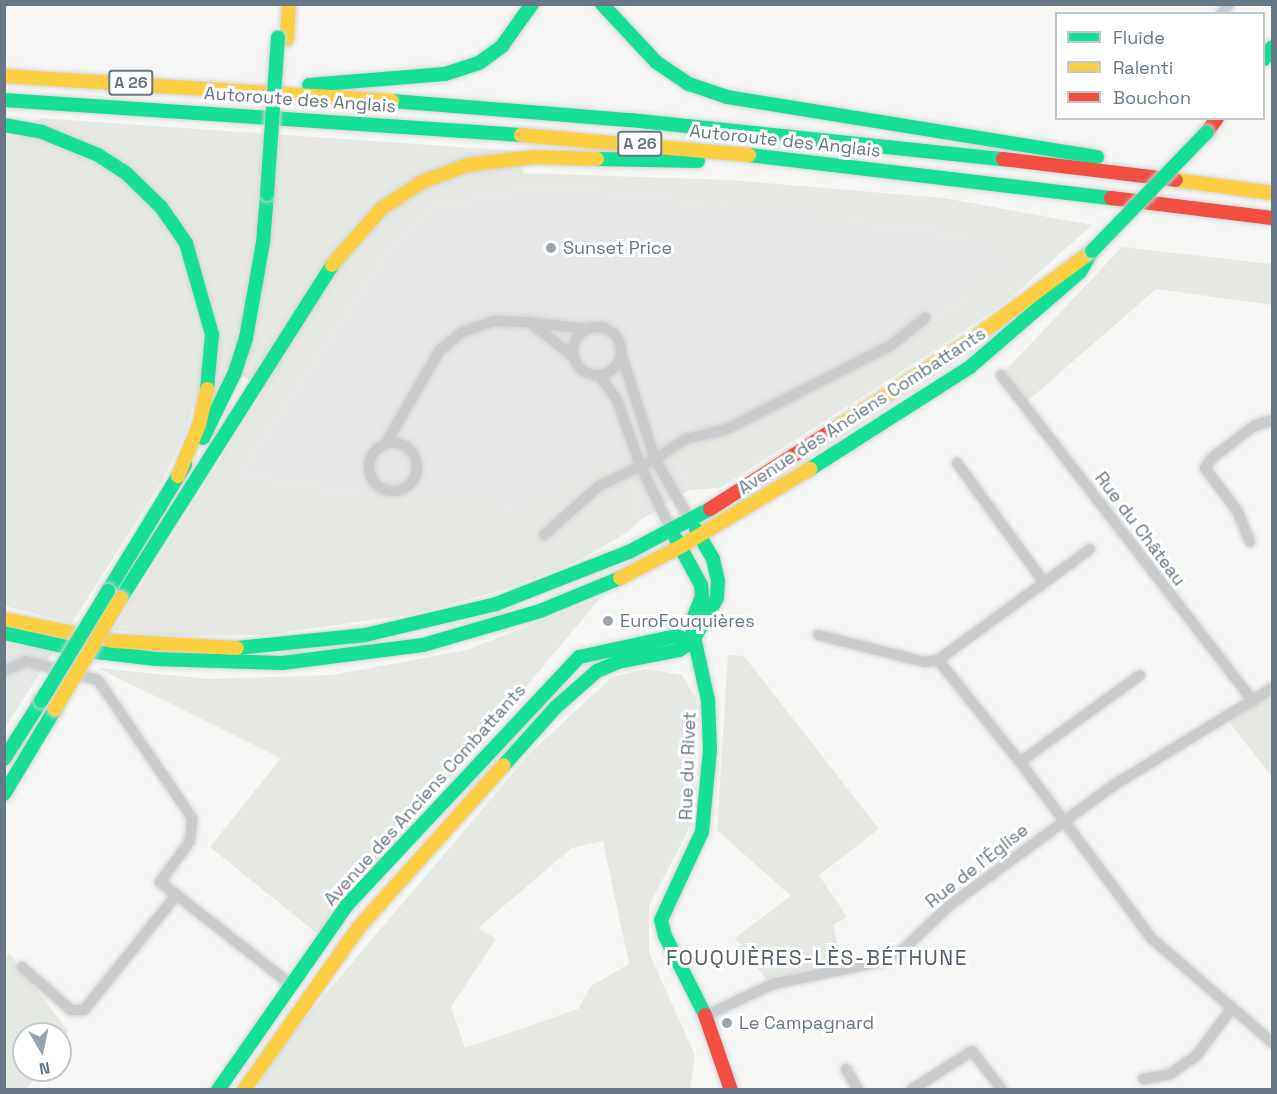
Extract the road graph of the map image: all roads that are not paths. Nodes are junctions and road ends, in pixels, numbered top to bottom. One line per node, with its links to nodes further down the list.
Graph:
1 (279, 4): 5 (main road)
2 (289, 4): 5 (main road)
3 (531, 4): 7 (main road)
4 (602, 4): 12 (main road)
5 (282, 38): 14 (main road)
6 (4, 76): 7 (main road, Autoroute des Anglais / A 26)
7 (258, 90): 12 (main road, Autoroute des Anglais / A 26)
8 (4, 100): 11 (main road, Autoroute des Anglais / A 26)
9 (1216, 120): 16 (main road, bridge)
10 (4, 125): 29 (main road)
11 (850, 165): 15 (main road, Autoroute des Anglais / A 26); 30 (main road)
12 (1207, 184): 13 (main road, Autoroute des Anglais / A 26)
13 (1272, 193)
14 (271, 194): 29 (main road); 30 (main road)
15 (1272, 218)
16 (1092, 251): 31 (main road, Avenue des Anciens Combattants); 34 (main road, Avenue des Anciens Combattants)
17 (925, 318): 26 (street)
18 (529, 322): 19 (street); 21 (street); 25 (street)
19 (587, 328): 20 (street); 21 (street)
20 (621, 353): 22 (street); 26 (street)
21 (573, 356): 22 (street)
22 (599, 375): 28 (street)
23 (1001, 375): 47 (street, Rue du Château)
24 (1272, 420): 35 (street)
25 (386, 443): 25 (street)
26 (656, 459): 28 (street); 31 (street)
27 (957, 463): 38 (street)
28 (641, 466): 32 (street); 33 (street)
29 (178, 476): 48 (main road, bridge)
30 (196, 477): 50 (main road, bridge)
31 (690, 520): 32 (main road, Avenue des Anciens Combattants); 34 (main road)
32 (672, 531): 36 (main road); 39 (main road, Avenue des Anciens Combattants)
33 (544, 535)
34 (700, 537): 36 (main road, Avenue des Anciens Combattants); 42 (main road)
35 (1250, 542)
36 (680, 547): 40 (main road, Avenue des Anciens Combattants); 42 (main road)
37 (1090, 549): 38 (street)
38 (1043, 581): 43 (street)
39 (4, 619)
40 (4, 633)
41 (818, 635): 43 (street)
42 (692, 642): 54 (main road, Avenue des Anciens Combattants); 56 (main road, Rue du Rivet); 62 (main road)
43 (938, 660): 49 (street)
44 (4, 671): 52 (street)
45 (1140, 675): 49 (street)
46 (1272, 688): 47 (street, Rue de l'Église)
47 (1254, 702): 51 (street, Rue de l'Église)
48 (4, 759)
49 (1020, 762): 51 (street)
50 (4, 794)
51 (1063, 822): 55 (street); 56 (street, Rue de l'Église)
52 (176, 897): 53 (street); 54 (street)
53 (22, 967)
54 (289, 983): 61 (main road, Avenue des Anciens Combattants)
55 (1232, 1008): 57 (street); 59 (street)
56 (705, 1016): 60 (main road, Rue du Rivet)
57 (1272, 1042)
58 (846, 1069): 63 (street)
59 (1143, 1079)
60 (728, 1088)
61 (221, 1089)
62 (244, 1089)
63 (858, 1089)
64 (911, 1089): 65 (street)
65 (1002, 1089)

